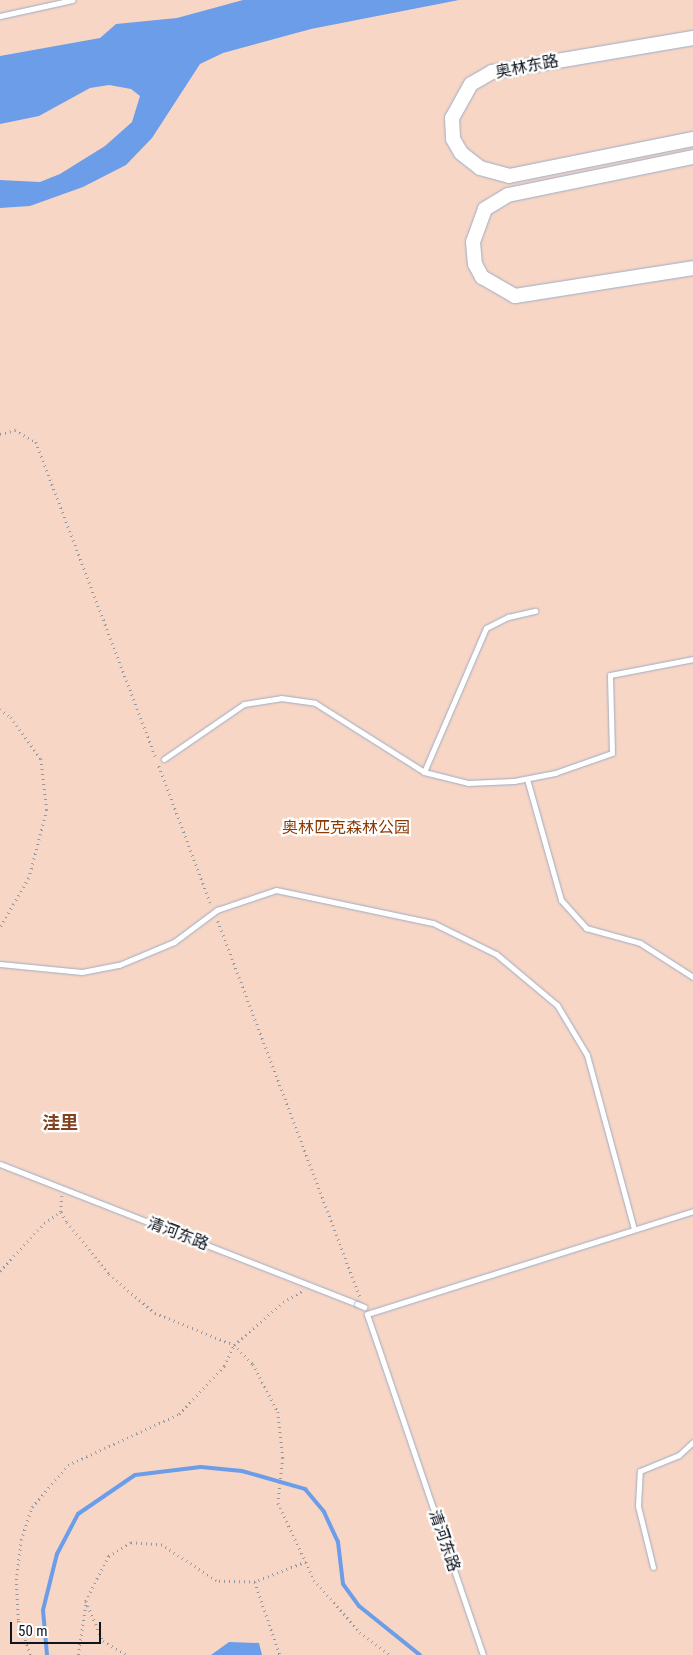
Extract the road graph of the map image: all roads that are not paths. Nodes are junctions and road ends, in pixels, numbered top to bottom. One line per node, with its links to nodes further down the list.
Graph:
1 (72, 0): 2 (lane)
2 (0, 16)
3 (693, 38): 4 (main road, 奥林东路)
4 (693, 139)
5 (693, 157): 6 (main road)
6 (693, 268)
7 (535, 611): 10 (lane)
8 (693, 659): 11 (lane)
9 (164, 759): 10 (lane)
10 (424, 772): 11 (lane)
11 (527, 779): 13 (lane)
12 (0, 964): 16 (lane)
13 (693, 976)
14 (0, 1164): 17 (lane, 清河东路, bridge)
15 (693, 1210): 16 (lane)
16 (634, 1229): 20 (lane, 清河东路)
17 (364, 1306)
18 (693, 1442): 19 (lane)
19 (654, 1567)
20 (483, 1655)

